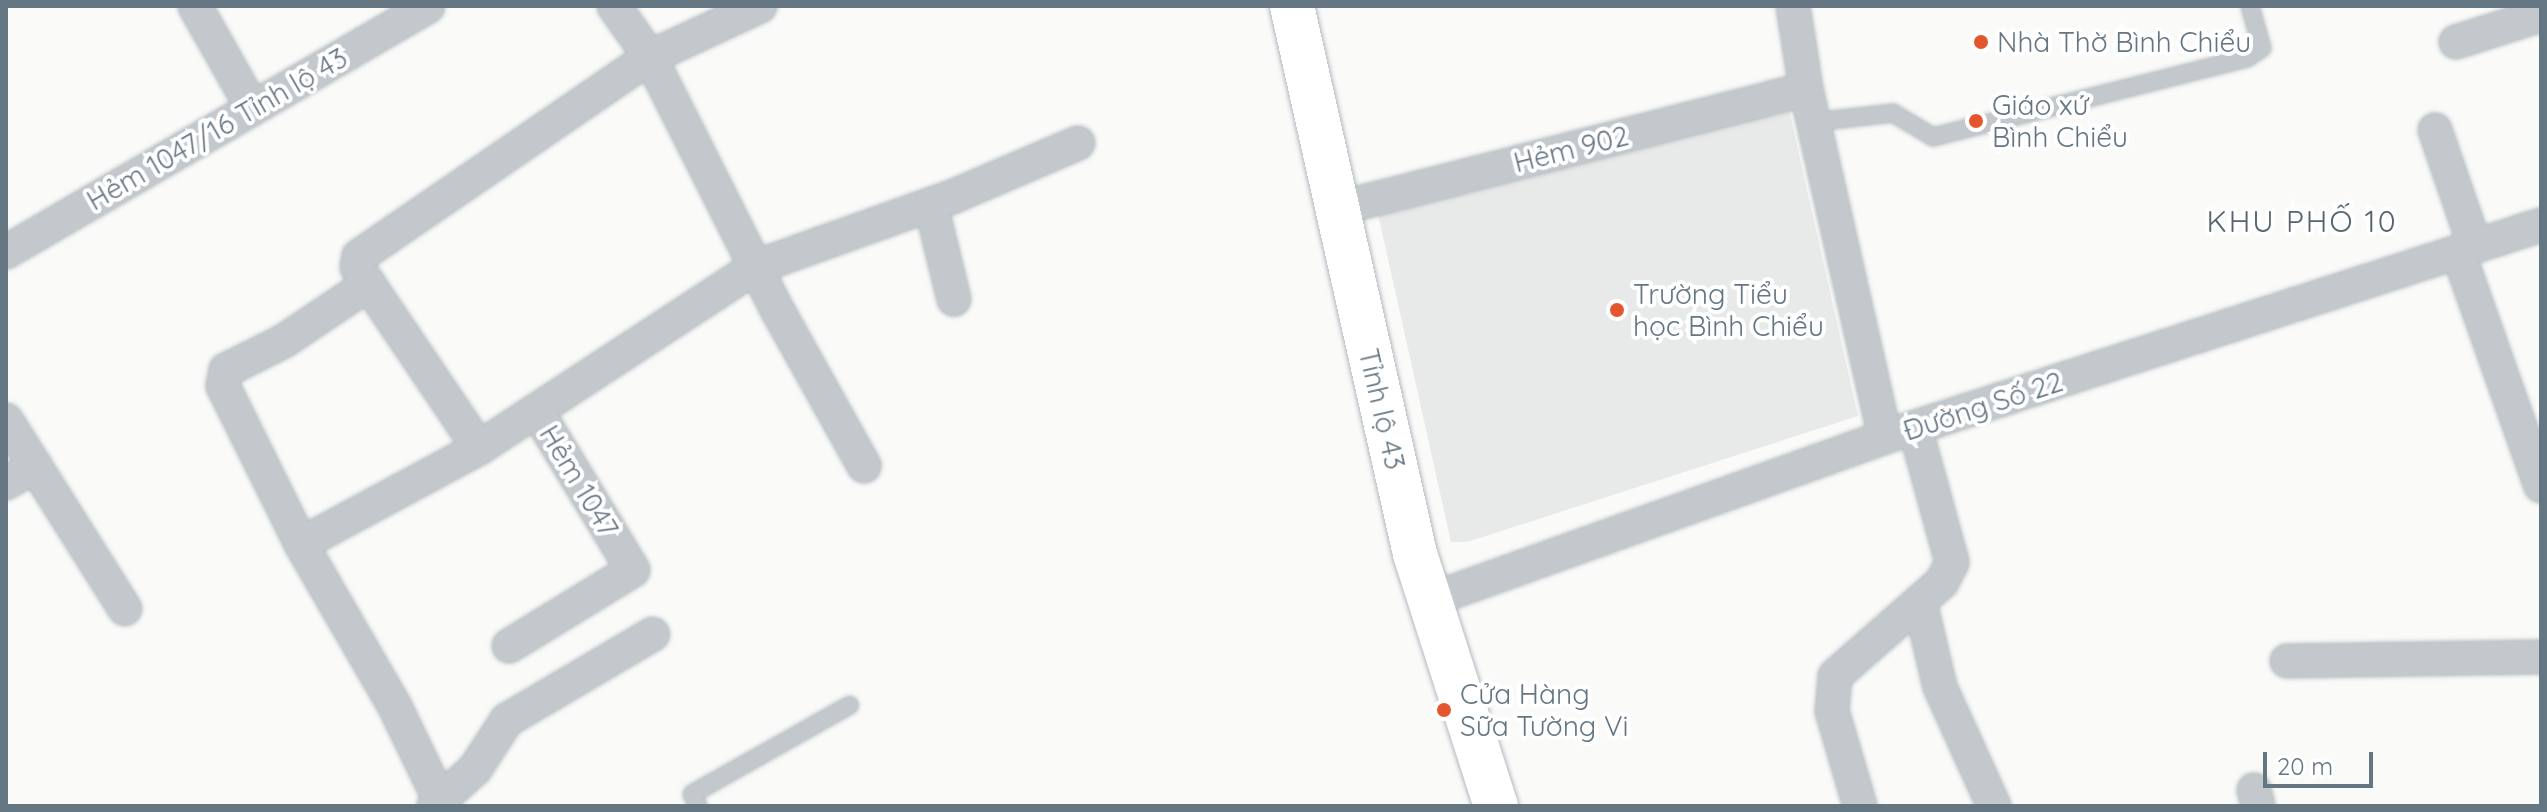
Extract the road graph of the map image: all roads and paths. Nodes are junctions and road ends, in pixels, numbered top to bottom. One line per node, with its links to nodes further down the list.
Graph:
1 (195, 6): 12 (street)
2 (428, 6): 12 (street, Hẻm 1047/16 Tỉnh lộ 43)
3 (614, 6): 10 (street)
4 (760, 6): 10 (street)
5 (1292, 6): 17 (main road, Tỉnh lộ 43)
6 (1793, 6): 11 (street)
7 (2250, 6): 13 (lane)
8 (2541, 15): 9 (street)
9 (2456, 42)
10 (650, 57): 21 (street); 22 (street)
11 (1806, 89): 13 (street); 17 (street, Hẻm 902)
12 (252, 107): 20 (street, Hẻm 1047/16 Tỉnh lộ 43)
13 (1814, 122): 26 (street)
14 (2435, 130): 19 (street)
15 (1078, 143): 16 (street)
16 (931, 205): 21 (street); 23 (street)
17 (1336, 209): 33 (main road, Tỉnh lộ 43)
18 (2541, 225): 19 (street, Đường Số 22)
19 (2467, 249): 26 (street, Đường Số 22); 31 (street)
20 (6, 252)
21 (756, 267): 24 (street); 29 (street)
22 (369, 284): 27 (street); 32 (street)
23 (954, 299)
24 (538, 413): 27 (street, Hẻm 1047); 37 (street, Hẻm 1047)
25 (6, 420): 28 (street)
26 (1900, 433): 33 (street, Đường Số 22); 34 (street)
27 (479, 448): 32 (street, Hẻm 1047)
28 (35, 466): 30 (street); 35 (street)
29 (864, 466)
30 (6, 483)
31 (2541, 486)
32 (301, 544): 41 (street)
33 (1430, 600): 43 (main road, Tỉnh lộ 43)
34 (1920, 602): 44 (street); 45 (street)
35 (125, 609)
36 (653, 634): 41 (street)
37 (509, 646)
38 (2541, 657): 39 (street)
39 (2287, 661)
40 (850, 705): 42 (lane)
41 (437, 803)
42 (698, 806)
43 (1496, 806)
44 (1860, 806)
45 (1994, 806)

